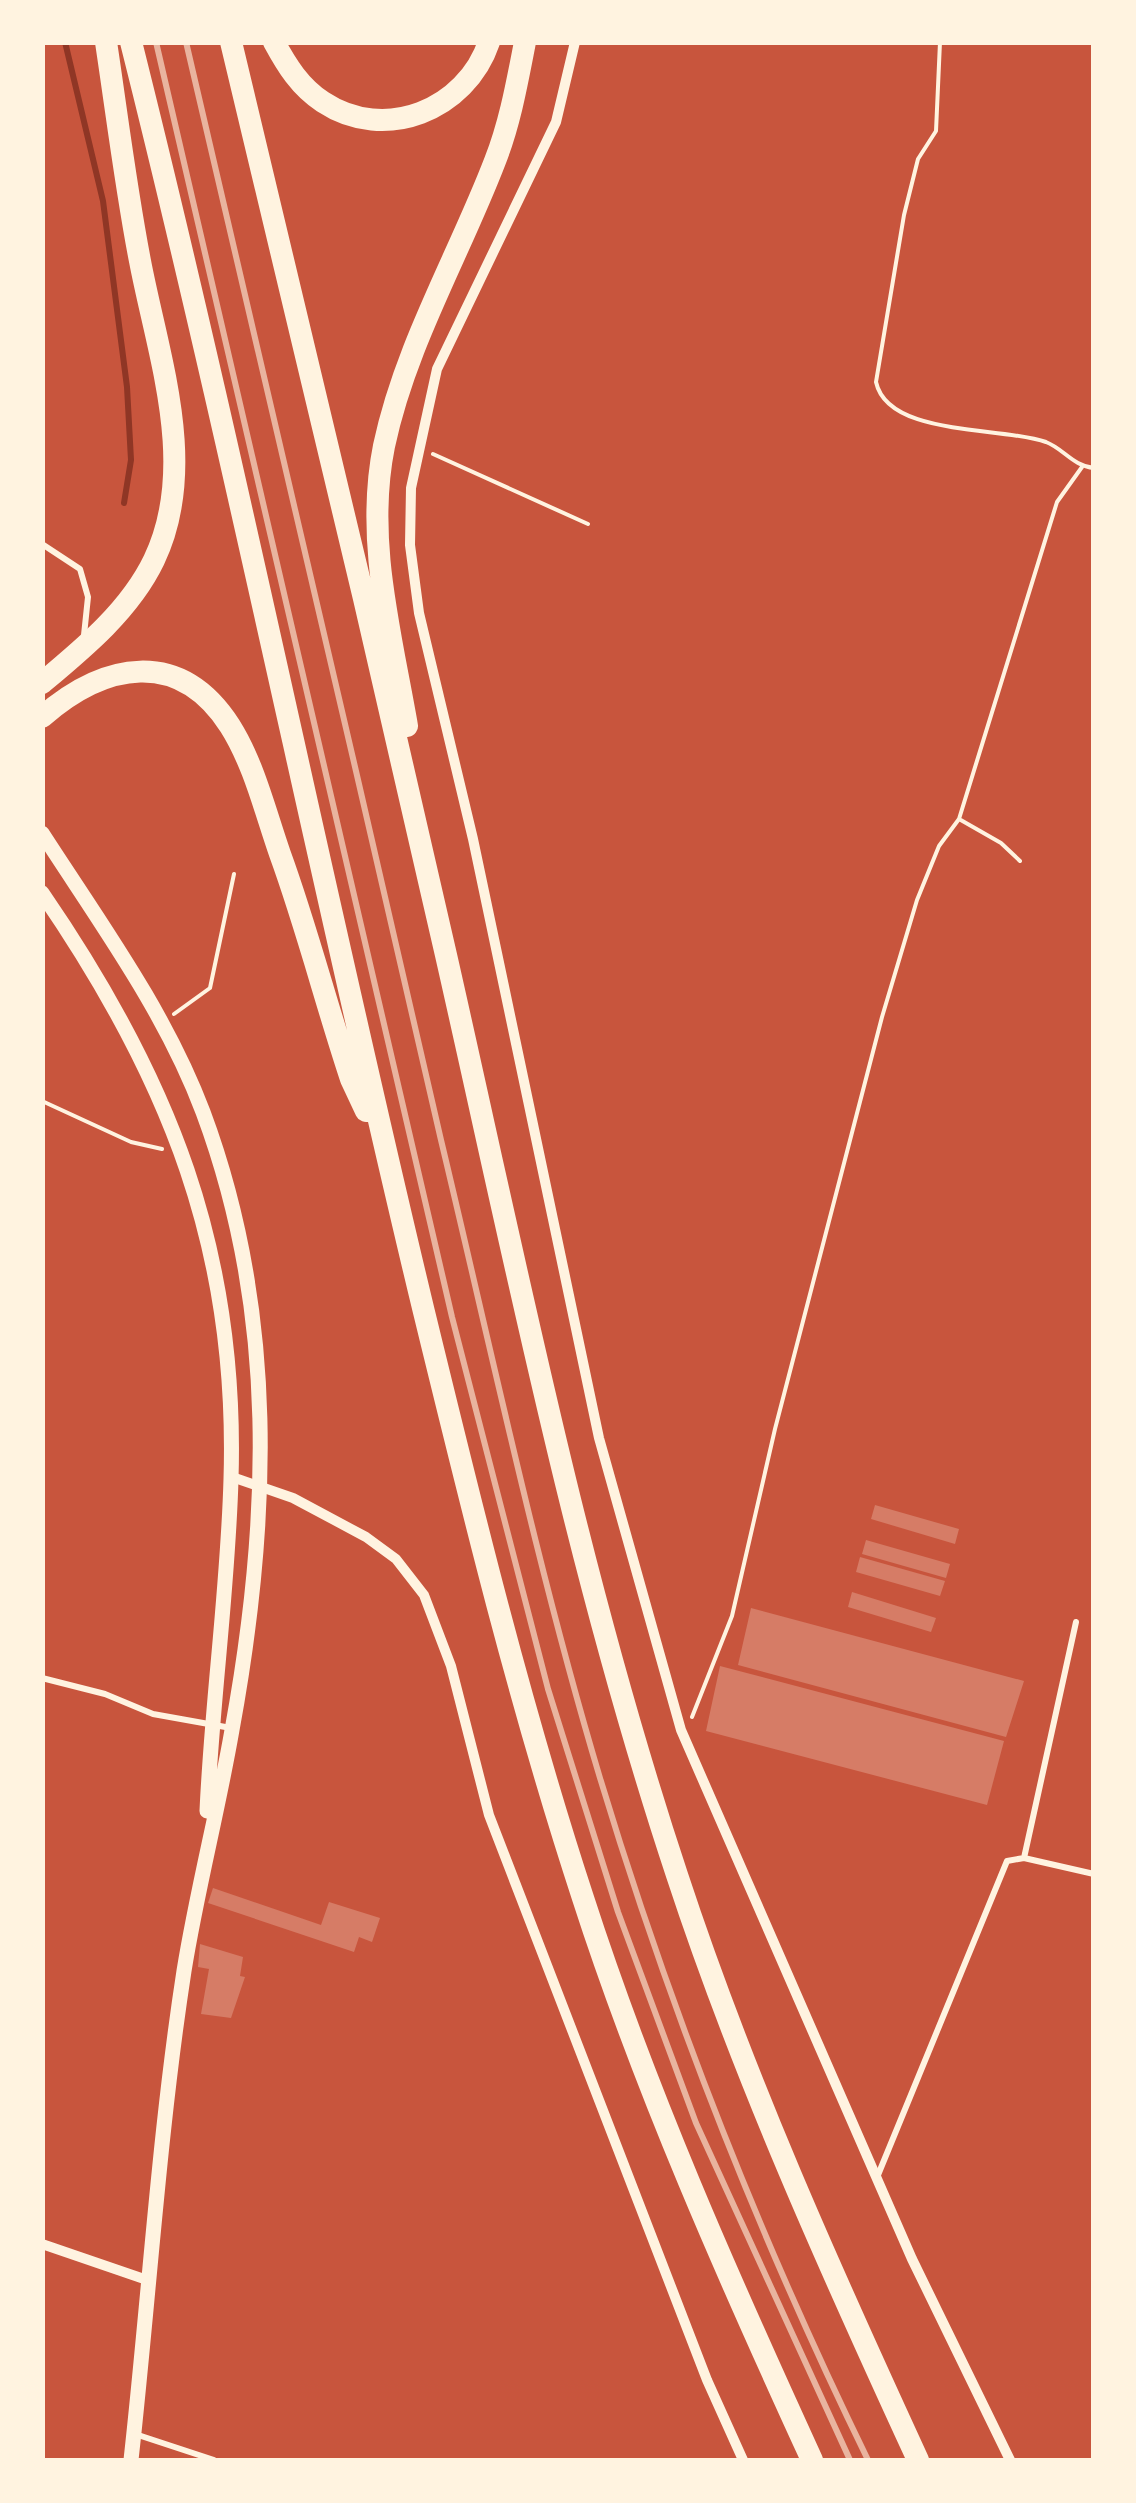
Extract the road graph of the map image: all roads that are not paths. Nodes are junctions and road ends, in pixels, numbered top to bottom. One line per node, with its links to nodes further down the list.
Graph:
1 (106, 42): 9 (highway)
2 (131, 42): 15 (highway)
3 (231, 42): 14 (highway)
4 (274, 42): 5 (highway)
5 (489, 42)
6 (526, 42): 14 (highway)
7 (575, 42): 25 (street)
8 (42, 544): 9 (lane)
9 (79, 652): 10 (highway)
10 (42, 683)
11 (42, 717): 15 (highway)
12 (42, 833): 17 (street)
13 (42, 893): 16 (street)
14 (446, 956): 33 (highway)
15 (385, 1150): 32 (highway)
16 (232, 1478): 17 (street); 20 (street)
17 (262, 1484): 21 (street); 31 (street)
18 (1076, 1622): 23 (lane)
19 (42, 1678): 20 (lane)
20 (212, 1726): 21 (lane); 22 (street)
21 (233, 1728): 22 (street)
22 (206, 1850): 27 (street)
23 (1024, 1858): 24 (lane); 25 (lane)
24 (1094, 1874)
25 (878, 2174): 34 (street)
26 (42, 2244): 27 (street)
27 (150, 2281): 28 (street)
28 (134, 2434): 29 (street); 30 (lane)
29 (130, 2460)
30 (214, 2460)
31 (742, 2460)
32 (812, 2460)
33 (918, 2460)
34 (1010, 2460)

